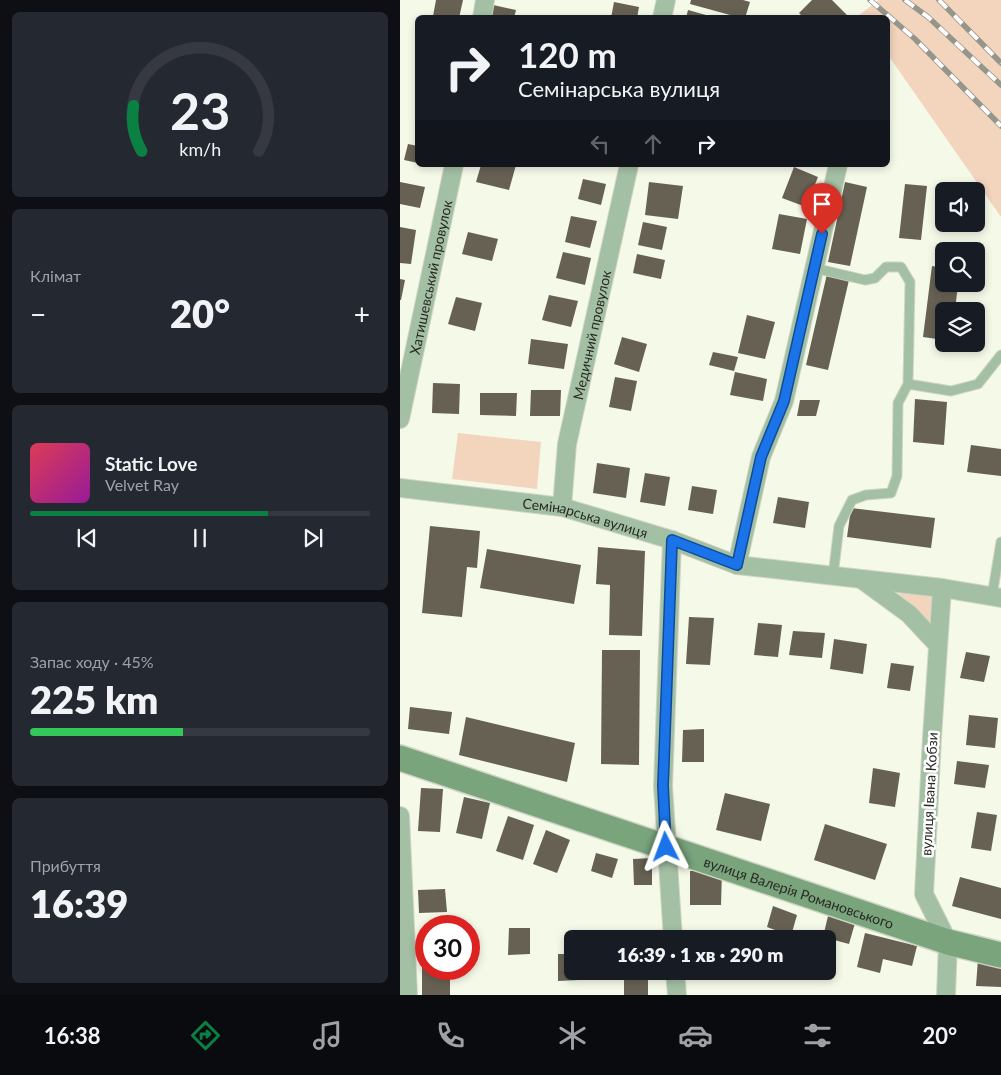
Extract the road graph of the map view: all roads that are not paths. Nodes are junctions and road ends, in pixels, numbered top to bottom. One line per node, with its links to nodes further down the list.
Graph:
1 (485, 0): 3 (street)
2 (666, 0): 4 (street)
3 (482, 15)
4 (663, 15)
5 (454, 167): 11 (street, Хатишевський провулок)
6 (629, 167): 13 (street, Медичний провулок)
7 (838, 167): 8 (street)
8 (814, 268): 10 (lane); 16 (street)
9 (1001, 355): 10 (lane)
10 (908, 384): 17 (lane)
11 (400, 419)
12 (400, 488): 13 (street, Семінарська вулиця)
13 (562, 507): 14 (street, Семінарська вулиця)
14 (672, 540): 16 (street, Семінарська вулиця); 24 (street)
15 (1001, 542): 20 (lane)
16 (737, 565): 17 (street, Семінарська вулиця)
17 (834, 576): 18 (street, Семінарська вулиця)
18 (860, 578): 19 (street, Семінарська вулиця); 21 (street)
19 (942, 588): 20 (street, Семінарська вулиця); 21 (street, вулиця Івана Кобзи)
20 (997, 597)
21 (938, 645): 26 (street, вулиця Івана Кобзи)
22 (400, 758): 24 (street, вулиця Валерія Романовського)
23 (400, 816): 29 (street)
24 (666, 847): 25 (street); 26 (street, вулиця Валерія Романовського)
25 (672, 930)
26 (948, 942): 27 (street, вулиця Валерія Романовського); 31 (street, вулиця Івана Кобзи)
27 (1001, 955)
28 (676, 980): 30 (street)
29 (408, 995)
30 (677, 995)
31 (946, 995)

